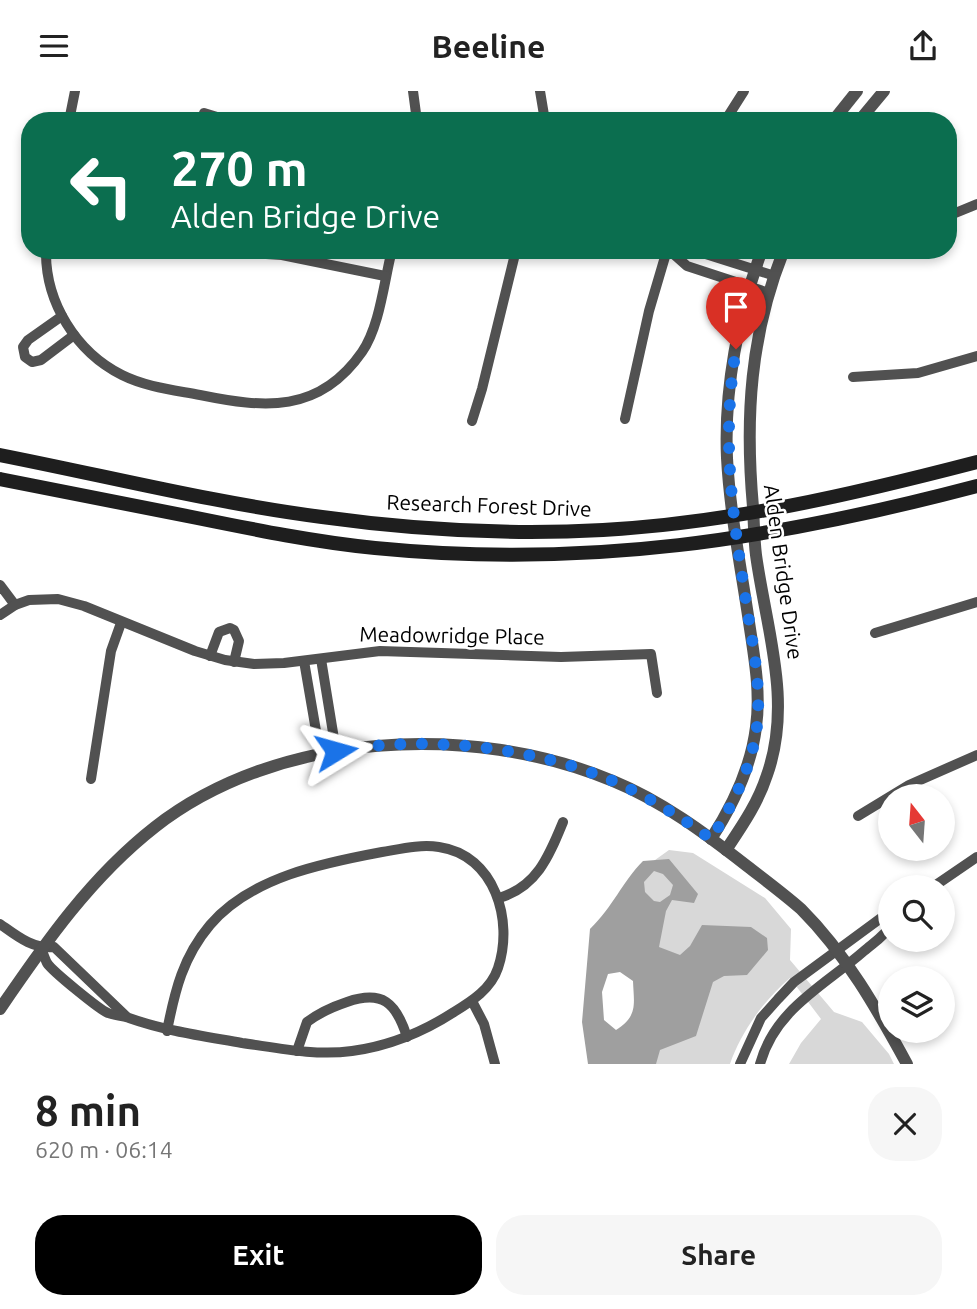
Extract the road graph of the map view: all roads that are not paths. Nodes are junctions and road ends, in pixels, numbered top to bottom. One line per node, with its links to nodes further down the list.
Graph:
1 (75, 91): 7 (street)
2 (413, 91): 8 (street)
3 (540, 91): 9 (street)
4 (744, 91): 10 (street)
5 (857, 91): 11 (street)
6 (884, 91): 12 (street)
7 (71, 112)
8 (415, 112)
9 (544, 112)
10 (731, 112)
11 (840, 112)
12 (866, 112)
13 (977, 204): 14 (street)
14 (957, 212)
15 (47, 259): 29 (street)
16 (308, 259): 25 (street)
17 (389, 259): 25 (street)
18 (514, 259): 34 (street)
19 (665, 259): 33 (street)
20 (679, 259): 27 (street)
21 (722, 259): 24 (street)
22 (759, 259): 24 (street, Alden Bridge Drive)
23 (781, 259): 26 (street, Alden Bridge Drive)
24 (755, 269): 26 (street); 27 (street, Alden Bridge Drive)
25 (385, 275): 30 (street)
26 (775, 276): 28 (street, Alden Bridge Drive)
27 (749, 287): 28 (street); 40 (street, Alden Bridge Drive)
28 (769, 293): 39 (street, Alden Bridge Drive)
29 (62, 316): 30 (street); 30 (street)
30 (74, 335)
31 (977, 356): 32 (street)
32 (853, 377)
33 (625, 419)
34 (472, 421)
35 (0, 455): 40 (main road, Research Forest Drive)
36 (977, 462): 39 (main road, Research Forest Drive)
37 (0, 479): 42 (main road)
38 (977, 486): 41 (main road)
39 (753, 513): 40 (main road, Research Forest Drive); 41 (street, Alden Bridge Drive)
40 (733, 516): 42 (street, Alden Bridge Drive)
41 (755, 536): 42 (main road); 61 (street, Alden Bridge Drive)
42 (737, 538): 60 (street, Alden Bridge Drive)
43 (0, 585): 45 (street)
44 (977, 602): 48 (street)
45 (16, 605): 46 (street); 47 (street, Meadowridge Place)
46 (0, 615)
47 (121, 623): 49 (street, Meadowridge Place); 57 (street)
48 (875, 633)
49 (210, 656): 52 (street, Meadowridge Place); 52 (street)
50 (321, 659): 51 (street, Meadowridge Place); 53 (street, Meadowridge Place); 54 (street)
51 (304, 661): 52 (street, Meadowridge Place); 55 (street)
52 (234, 662)
53 (657, 692)
54 (336, 751): 55 (street); 60 (street)
55 (320, 754): 68 (street)
56 (977, 755): 58 (street)
57 (91, 779)
58 (858, 816)
59 (563, 822): 64 (street)
60 (711, 839): 61 (street)
61 (726, 850): 69 (street)
62 (977, 857): 63 (street)
63 (951, 875)
64 (499, 898): 71 (street); 74 (street)
65 (878, 920): 69 (street)
66 (0, 924): 68 (street)
67 (878, 937): 70 (street)
68 (41, 948): 72 (street); 73 (street); 73 (street)
69 (838, 951): 70 (street); 78 (street)
70 (848, 965): 79 (street); 80 (street)
71 (472, 1001): 75 (street); 77 (street)
72 (0, 1009)
73 (126, 1017): 74 (street)
74 (167, 1031): 76 (street)
75 (407, 1037): 76 (street); 76 (street)
76 (298, 1051)
77 (495, 1064)
78 (740, 1064)
79 (760, 1064)
80 (907, 1064)

